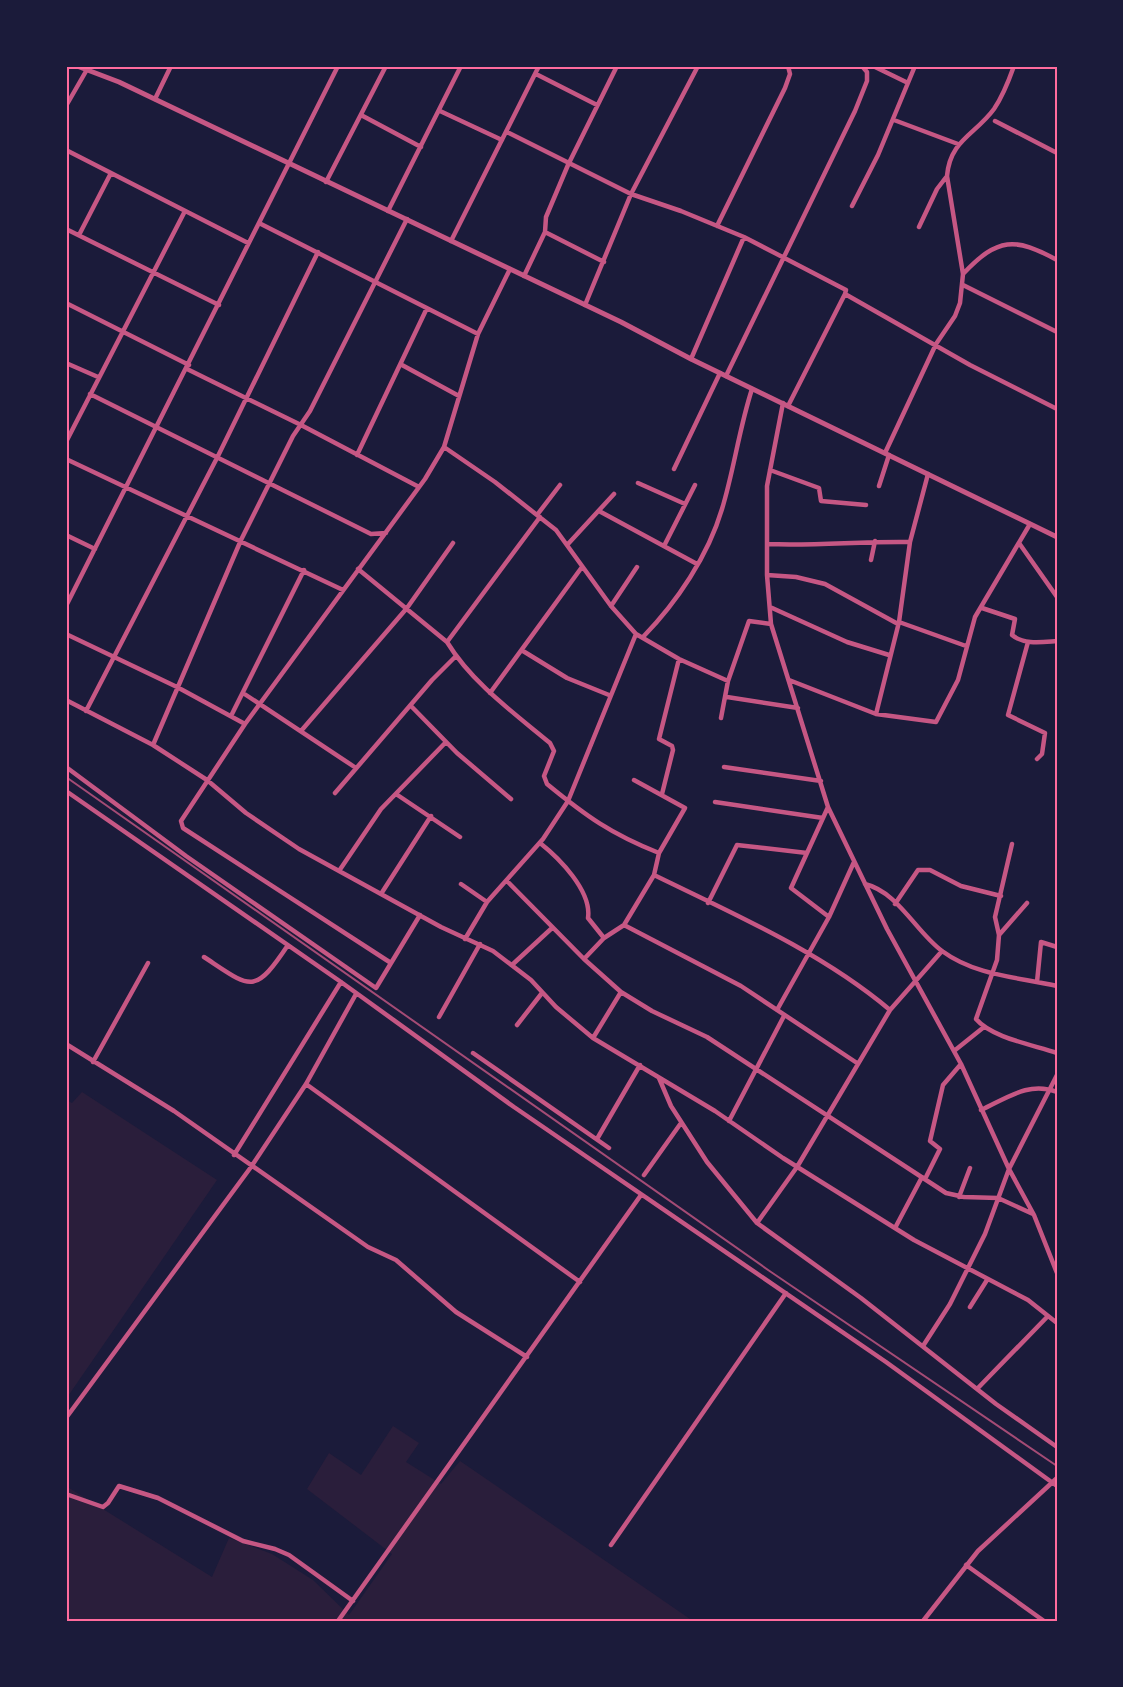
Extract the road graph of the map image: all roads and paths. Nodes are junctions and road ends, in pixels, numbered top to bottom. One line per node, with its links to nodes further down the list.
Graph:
1 (77, 66): 13 (street)
2 (171, 66): 17 (street)
3 (338, 66): 32 (street)
4 (386, 66): 22 (street)
5 (460, 66): 21 (street)
6 (540, 66): 15 (street)
7 (617, 66): 18 (street)
8 (698, 66): 37 (street)
9 (862, 66): 52 (street)
10 (873, 66): 16 (street)
11 (915, 66): 16 (street)
12 (1014, 66): 20 (street)
13 (88, 68): 17 (street); 19 (street)
14 (789, 68): 43 (street)
15 (536, 74): 18 (street); 26 (street)
16 (906, 82): 23 (street)
17 (156, 99): 32 (street)
18 (597, 105): 33 (street)
19 (66, 106)
20 (995, 108): 24 (street); 25 (street)
21 (440, 111): 27 (street); 29 (street)
22 (361, 115): 29 (street); 36 (street)
23 (894, 120): 28 (street); 38 (street)
24 (995, 121): 25 (street); 31 (street)
25 (981, 123): 28 (street)
26 (507, 132): 27 (street); 33 (street)
27 (502, 140): 49 (street)
28 (958, 144): 35 (street)
29 (421, 147): 40 (street)
30 (66, 150): 34 (street)
31 (1057, 153)
32 (288, 163): 36 (street); 42 (street)
33 (568, 165): 37 (street); 46 (street)
34 (111, 173): 39 (street); 47 (street)
35 (947, 176): 44 (street); 57 (street)
36 (326, 182): 40 (street)
37 (631, 194): 43 (street); 54 (street)
38 (852, 206)
39 (185, 211): 50 (street); 56 (street)
40 (388, 211): 41 (street)
41 (407, 219): 49 (street); 59 (street)
42 (259, 223): 50 (street); 51 (street)
43 (717, 226): 48 (street)
44 (919, 226)
45 (66, 229): 47 (street)
46 (545, 232): 54 (street); 58 (street)
47 (79, 235): 56 (street)
48 (744, 237): 52 (street); 70 (street)
49 (451, 241): 55 (street)
50 (248, 243): 63 (street)
51 (318, 252): 59 (street); 79 (street)
52 (783, 256): 61 (street); 74 (street)
53 (1057, 260): 57 (street)
54 (604, 262): 64 (street)
55 (510, 270): 58 (street); 68 (street)
56 (154, 273): 63 (street); 66 (street)
57 (963, 274): 60 (street)
58 (524, 276): 64 (street)
59 (374, 281): 65 (street); 82 (street)
60 (963, 285): 67 (street); 69 (street)
61 (845, 294): 69 (street); 80 (street)
62 (66, 303): 66 (street)
63 (219, 304): 73 (street)
64 (585, 305): 70 (street)
65 (427, 308): 68 (street); 72 (street)
66 (122, 331): 73 (street); 75 (street)
67 (1057, 332)
68 (478, 334): 78 (street)
69 (936, 344): 81 (street); 86 (street)
70 (691, 359): 74 (street)
71 (66, 363): 75 (street)
72 (402, 365): 78 (street); 87 (street)
73 (188, 367): 79 (street); 83 (street)
74 (723, 375): 76 (street); 90 (street)
75 (98, 378): 77 (street)
76 (752, 389): 80 (street); 122 (street)
77 (90, 394): 83 (street); 84 (street)
78 (459, 396): 85 (street)
79 (245, 398): 82 (street); 88 (street)
80 (786, 404): 86 (street); 91 (street)
81 (1057, 409)
82 (301, 424): 87 (street); 93 (street)
83 (158, 427): 88 (street); 99 (street)
84 (66, 442)
85 (444, 447): 98 (street); 105 (street)
86 (887, 454): 92 (street); 97 (street)
87 (357, 455): 98 (street)
88 (218, 456): 93 (street); 104 (street)
89 (66, 459): 99 (street)
90 (674, 469)
91 (770, 470): 102 (street); 117 (street)
92 (928, 474): 106 (street); 113 (street)
93 (269, 483): 108 (street); 111 (street)
94 (638, 483): 101 (street)
95 (560, 485): 105 (street)
96 (695, 485): 101 (street)
97 (879, 486)
98 (419, 487): 107 (street)
99 (128, 488): 104 (street); 119 (street)
100 (614, 494): 103 (street)
101 (685, 504): 118 (street)
102 (866, 505)
103 (599, 511): 116 (street); 118 (street)
104 (186, 515): 111 (street); 146 (street)
105 (538, 516): 116 (street); 141 (street)
106 (1030, 524): 110 (street); 115 (street)
107 (386, 533): 108 (street); 120 (street)
108 (371, 534): 120 (street)
109 (66, 535): 119 (street)
110 (1056, 535)
111 (241, 540): 126 (street); 151 (street)
112 (875, 542): 113 (street); 117 (street); 121 (street)
113 (910, 542): 135 (street)
114 (453, 543): 133 (street)
115 (1018, 543): 129 (street); 134 (street)
116 (568, 544): 123 (street)
117 (768, 544): 127 (street)
118 (664, 546): 122 (street)
119 (94, 549): 130 (street)
120 (374, 549): 125 (street)
121 (871, 560)
122 (697, 564): 139 (street)
123 (582, 567): 131 (street); 144 (street)
124 (637, 567): 131 (street)
125 (358, 569): 128 (street); 133 (street)
126 (304, 570): 128 (street); 152 (street)
127 (767, 575): 132 (street); 135 (street)
128 (343, 590): 157 (street)
129 (1057, 597)
130 (66, 606)
131 (611, 606): 138 (street)
132 (770, 607): 136 (street); 145 (street)
133 (407, 608): 141 (street); 165 (street)
134 (982, 608): 142 (street); 143 (street)
135 (899, 623): 143 (street); 145 (street)
136 (771, 624): 149 (street); 150 (street)
137 (66, 634): 146 (street)
138 (636, 634): 139 (street); 154 (street)
139 (643, 637): 148 (street)
140 (1057, 641): 142 (street)
141 (447, 642): 147 (street)
142 (1028, 642): 168 (street)
143 (966, 646): 161 (street)
144 (523, 651): 153 (street); 154 (street)
145 (889, 655): 161 (street)
146 (114, 657): 151 (street); 160 (street)
147 (455, 657): 153 (street); 158 (street)
148 (679, 659): 150 (street); 178 (street)
149 (789, 680): 159 (street); 161 (street)
150 (728, 681): 155 (street)
151 (177, 687): 162 (street); 167 (street)
152 (243, 693): 157 (street); 162 (street)
153 (490, 693): 180 (street)
154 (609, 695): 180 (street)
155 (727, 698): 159 (street); 163 (street)
156 (66, 700): 160 (street)
157 (261, 704): 164 (street); 165 (street)
158 (411, 707): 166 (street); 171 (street)
159 (798, 708): 174 (street)
160 (86, 711): 167 (street)
161 (876, 714)
162 (231, 716): 164 (street)
163 (721, 718)
164 (245, 724): 172 (street)
165 (301, 731): 171 (street)
166 (446, 742): 177 (street); 179 (street)
167 (153, 746): 172 (street)
168 (1037, 759)
169 (724, 767): 174 (street)
170 (66, 768): 217 (street)
171 (356, 768): 176 (street)
172 (207, 780): 191 (street); 217 (street)
173 (633, 780): 178 (street)
174 (821, 781): 182 (street)
175 (66, 791): 210 (street)
176 (335, 793)
177 (396, 794): 183 (street); 191 (street)
178 (662, 794): 188 (street)
179 (511, 799)
180 (568, 801): 186 (street); 188 (street)
181 (715, 802): 184 (street)
182 (828, 807): 184 (street); 190 (street)
183 (431, 816): 185 (street); 196 (street)
184 (822, 818): 189 (street)
185 (460, 837)
186 (540, 843): 193 (street); 207 (street)
187 (1012, 844): 197 (street)
188 (658, 853): 192 (street)
189 (807, 853): 199 (street); 203 (street)
190 (854, 862): 195 (street); 203 (street)
191 (339, 871): 196 (street)
192 (654, 875): 199 (street); 204 (street)
193 (507, 881): 198 (street); 205 (street)
194 (461, 884): 198 (street)
195 (866, 884): 201 (street); 220 (street)
196 (381, 894): 202 (street)
197 (1000, 896): 201 (street); 206 (street)
198 (487, 902): 208 (street)
199 (708, 903): 213 (street)
200 (1027, 903): 206 (street)
201 (895, 904): 212 (street)
202 (420, 915): 208 (street); 217 (street)
203 (829, 917): 213 (street)
204 (624, 925): 207 (street); 227 (street)
205 (552, 928): 215 (street); 218 (street)
206 (999, 935): 219 (street)
207 (604, 938): 215 (street)
208 (465, 939): 209 (street)
209 (480, 944): 218 (street); 230 (street)
210 (288, 945): 214 (street); 221 (street)
211 (1057, 947): 222 (street)
212 (942, 951): 219 (street); 220 (street)
213 (807, 954): 227 (street); 228 (street)
214 (204, 957)
215 (584, 959): 224 (street)
216 (148, 963): 238 (street)
217 (391, 963)
218 (513, 964): 225 (street)
219 (993, 975): 222 (street); 232 (street)
220 (915, 981): 228 (street); 235 (street)
221 (341, 982): 226 (street); 254 (street)
222 (1037, 982): 223 (street)
223 (1057, 986)
224 (621, 992): 233 (street); 242 (street)
225 (542, 993): 231 (street); 233 (street)
226 (356, 994): 245 (street); 261 (street)
227 (777, 1010): 229 (street)
228 (890, 1010): 239 (street)
229 (784, 1016): 239 (street); 242 (street)
230 (439, 1017)
231 (517, 1025)
232 (984, 1027): 235 (street); 237 (street)
233 (593, 1038): 241 (street)
234 (66, 1044): 238 (street)
235 (954, 1050): 240 (street)
236 (473, 1053): 252 (street)
237 (1057, 1053)
238 (93, 1062): 254 (street)
239 (857, 1063): 249 (street)
240 (961, 1064): 248 (street); 260 (street)
241 (640, 1065): 244 (street); 252 (street)
242 (756, 1071): 249 (street); 250 (street)
243 (1057, 1075): 246 (street)
244 (659, 1078): 250 (street); 251 (street)
245 (306, 1084): 255 (street); 271 (street)
246 (1049, 1089): 247 (street); 248 (street); 258 (street)
247 (1057, 1092)
248 (981, 1110): 258 (street)
249 (826, 1116): 256 (street); 260 (street)
250 (729, 1121): 256 (street)
251 (681, 1123): 259 (street); 265 (street)
252 (597, 1139): 253 (street)
253 (609, 1148)
254 (234, 1155): 255 (street)
255 (251, 1167): 277 (street); 279 (street)
256 (797, 1167): 265 (street); 266 (street)
257 (970, 1168): 262 (street)
258 (1009, 1169): 263 (street); 264 (street)
259 (645, 1175)
260 (924, 1178): 262 (street); 266 (street)
261 (641, 1194): 271 (street); 272 (street)
262 (959, 1197): 263 (street)
263 (998, 1198): 264 (street); 268 (street)
264 (1034, 1215): 267 (street)
265 (758, 1223): 276 (street)
266 (895, 1228): 268 (street)
267 (1055, 1260): 269 (street)
268 (967, 1270): 270 (street); 276 (street)
269 (1057, 1272)
270 (987, 1280): 273 (street); 274 (street)
271 (580, 1282): 277 (street)
272 (786, 1293): 282 (street); 285 (street)
273 (970, 1307)
274 (1048, 1316): 275 (street); 278 (street)
275 (1057, 1323)
276 (923, 1346): 278 (street)
277 (527, 1357): 287 (street)
278 (977, 1389): 280 (street)
279 (66, 1418)
280 (1057, 1447)
281 (1057, 1478): 282 (street)
282 (1052, 1482): 283 (street); 286 (street)
283 (1057, 1486)
284 (66, 1494): 287 (street)
285 (611, 1545)
286 (966, 1565): 289 (street); 290 (street)
287 (353, 1601): 288 (street)
288 (338, 1621)
289 (923, 1621)
290 (1044, 1621)

